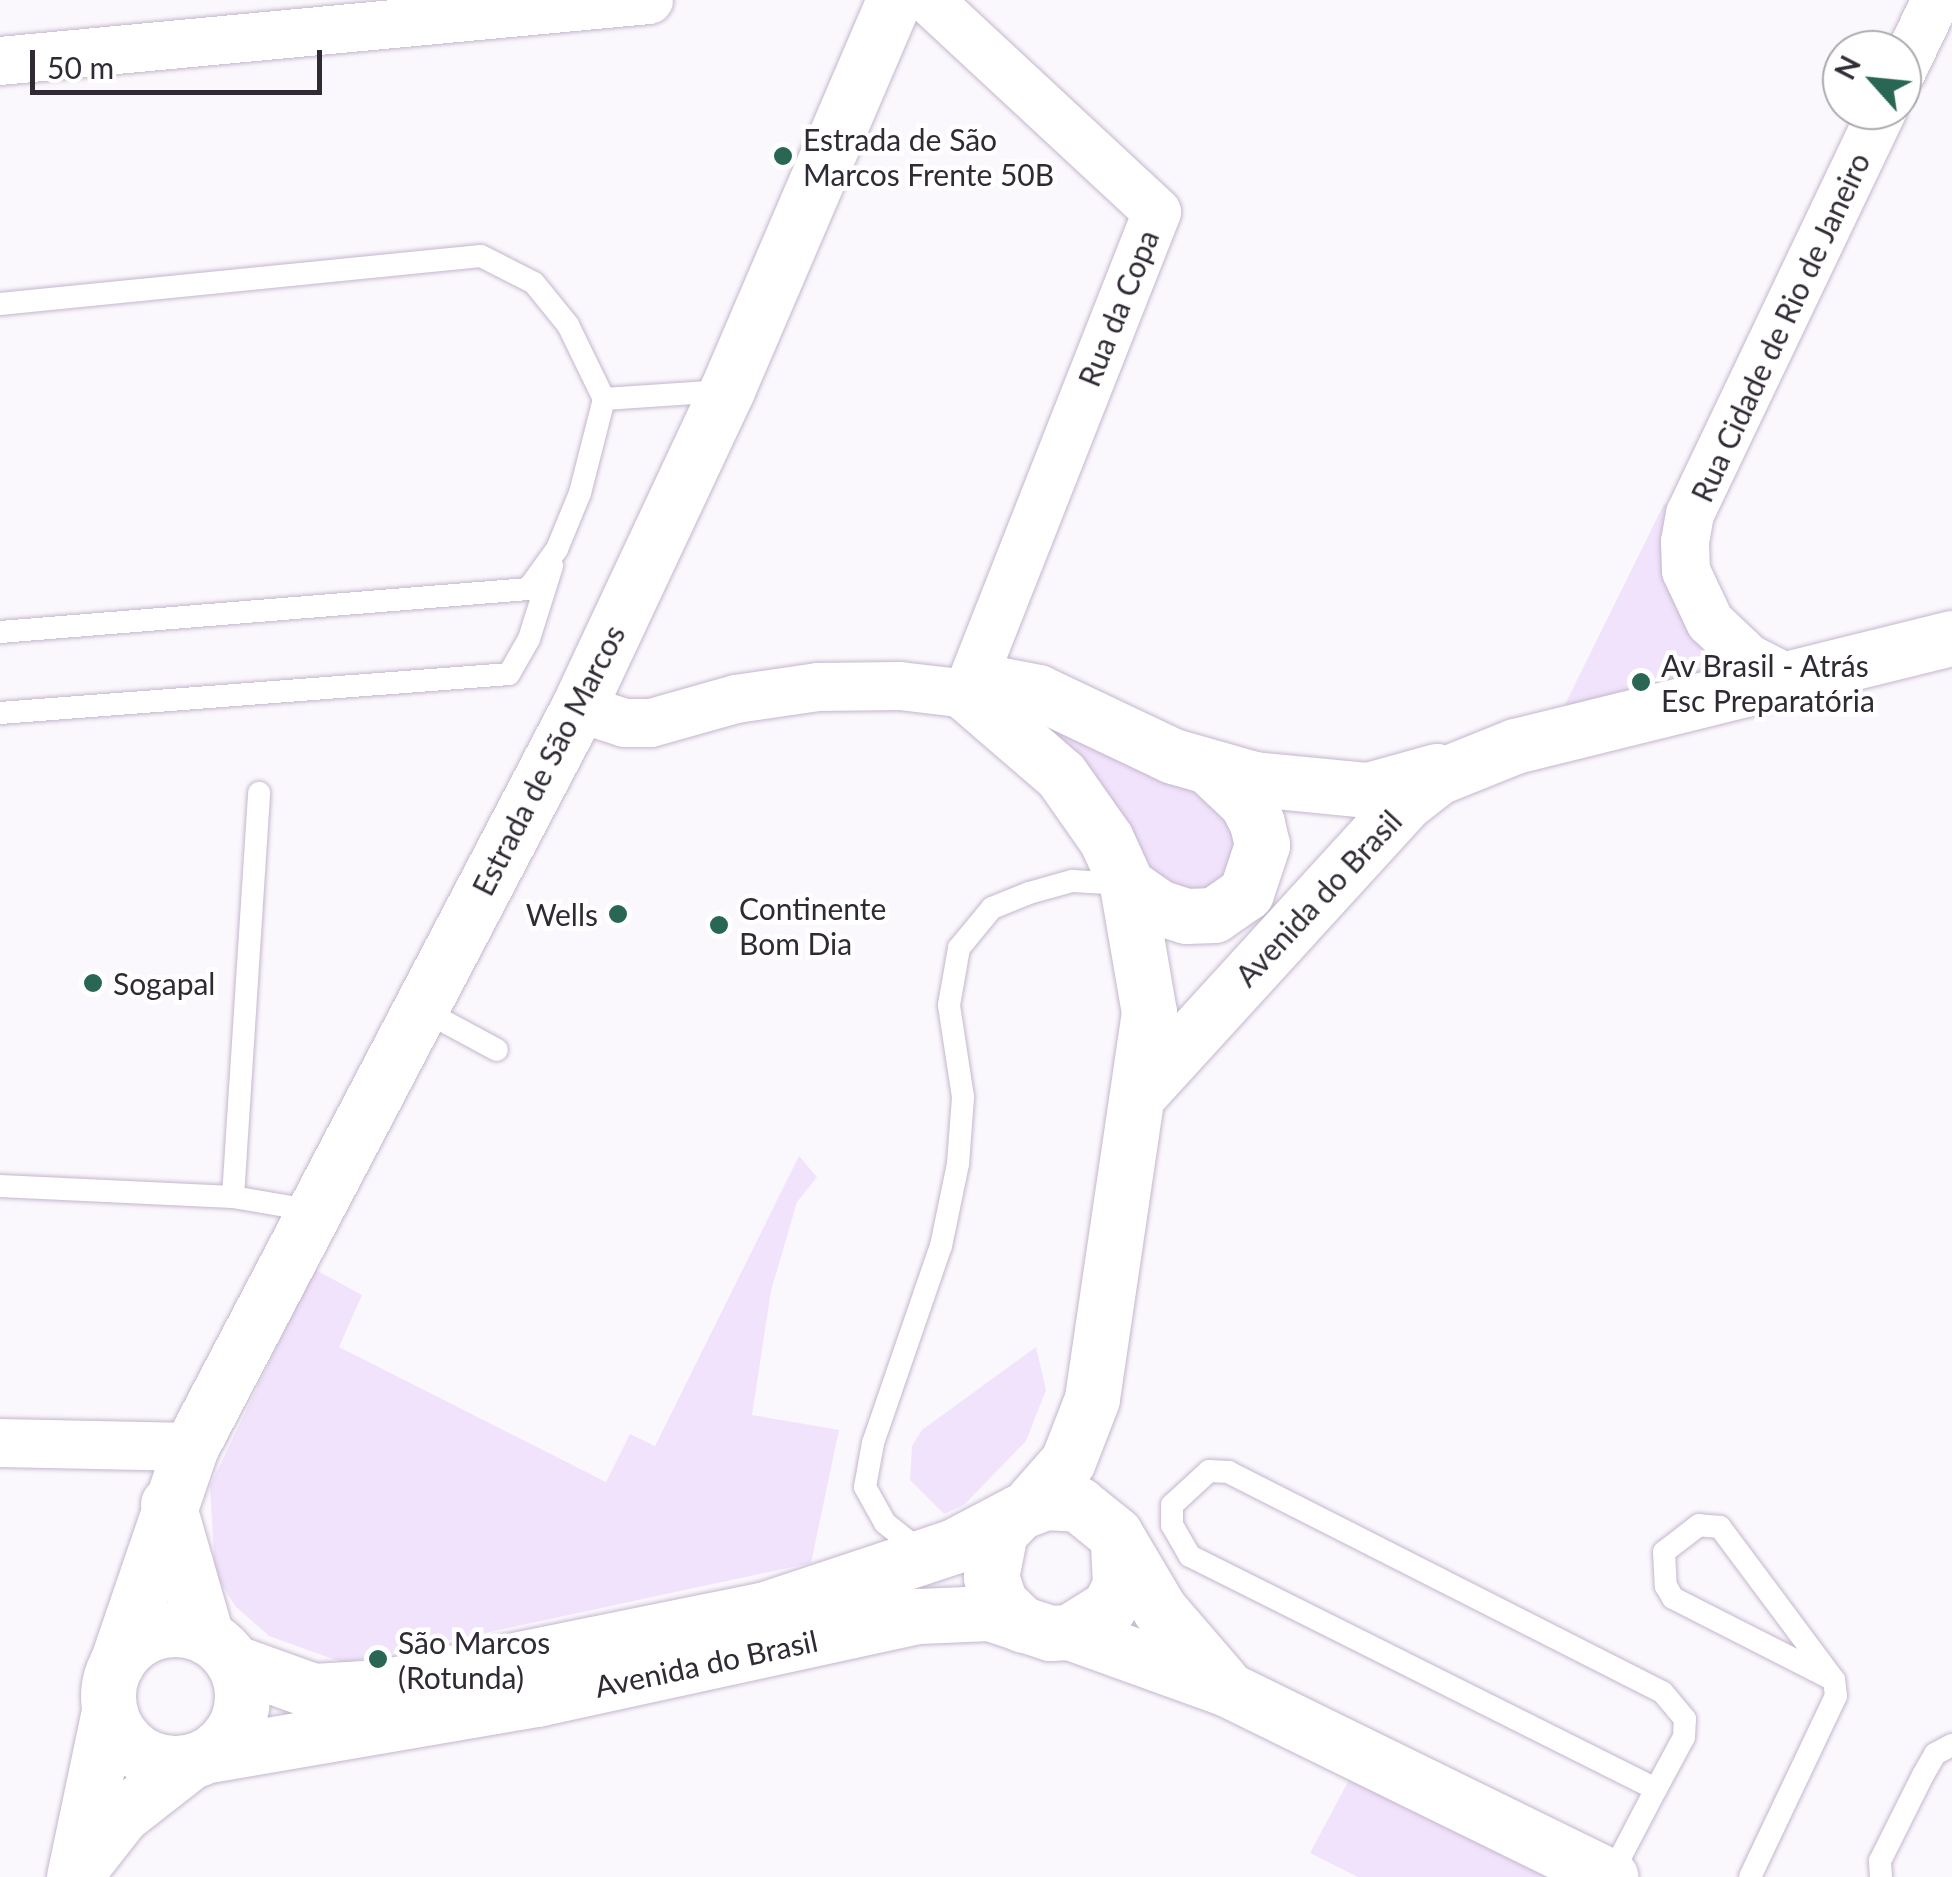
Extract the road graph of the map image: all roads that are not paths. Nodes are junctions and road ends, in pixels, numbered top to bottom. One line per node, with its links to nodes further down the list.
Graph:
1 (650, 0): 6 (street)
2 (894, 0): 9 (street, Estrada de São Marcos)
3 (930, 0): 15 (street, Rua da Copa)
4 (1936, 0): 5 (street)
5 (1922, 30)
6 (0, 61)
7 (1873, 130): 14 (street, Rua Cidade de Rio de Janeiro)
8 (0, 304): 10 (lane)
9 (727, 390): 10 (lane); 16 (street, Estrada de São Marcos)
10 (604, 398): 11 (lane)
11 (557, 548): 12 (lane); 17 (lane)
12 (0, 632)
13 (1952, 638): 14 (street, Avenida do Brasil)
14 (1789, 679): 18 (street, Avenida do Brasil)
15 (967, 694): 16 (street); 19 (street); 21 (street)
16 (578, 708): 22 (street, Estrada de São Marcos)
17 (0, 713)
18 (1466, 762): 19 (street); 24 (street, Avenida do Brasil)
19 (1214, 771): 21 (street)
20 (260, 793): 26 (lane)
21 (1127, 884): 24 (street); 33 (lane)
22 (420, 1008): 23 (lane); 27 (street, Estrada de São Marcos)
23 (498, 1050)
24 (1141, 1092): 31 (street, Avenida do Brasil)
25 (0, 1186): 26 (lane)
26 (233, 1197): 27 (lane)
27 (315, 1211): 29 (street, Estrada de São Marcos)
28 (0, 1443): 29 (street)
29 (191, 1447): 30 (street, Estrada de São Marcos)
30 (168, 1504): 35 (street); 37 (street, Estrada de São Marcos)
31 (1023, 1511): 32 (street); 33 (street, Avenida do Brasil); 34 (street)
32 (1118, 1544): 34 (street); 38 (street)
33 (927, 1556): 35 (street, Avenida do Brasil)
34 (1046, 1628): 38 (street, Avenida do Brasil); 40 (street, Avenida do Brasil)
35 (220, 1649): 37 (street); 40 (street)
36 (1834, 1680): 36 (lane); 44 (lane)
37 (113, 1687): 40 (street); 42 (street, Estrada de São Marcos)
38 (1226, 1689): 43 (street)
39 (1952, 1746): 45 (lane)
40 (200, 1758): 42 (street, Estrada de São Marcos)
41 (1656, 1789): 41 (lane); 43 (lane)
42 (74, 1877)
43 (1610, 1877)
44 (1750, 1877)
45 (1881, 1877)

